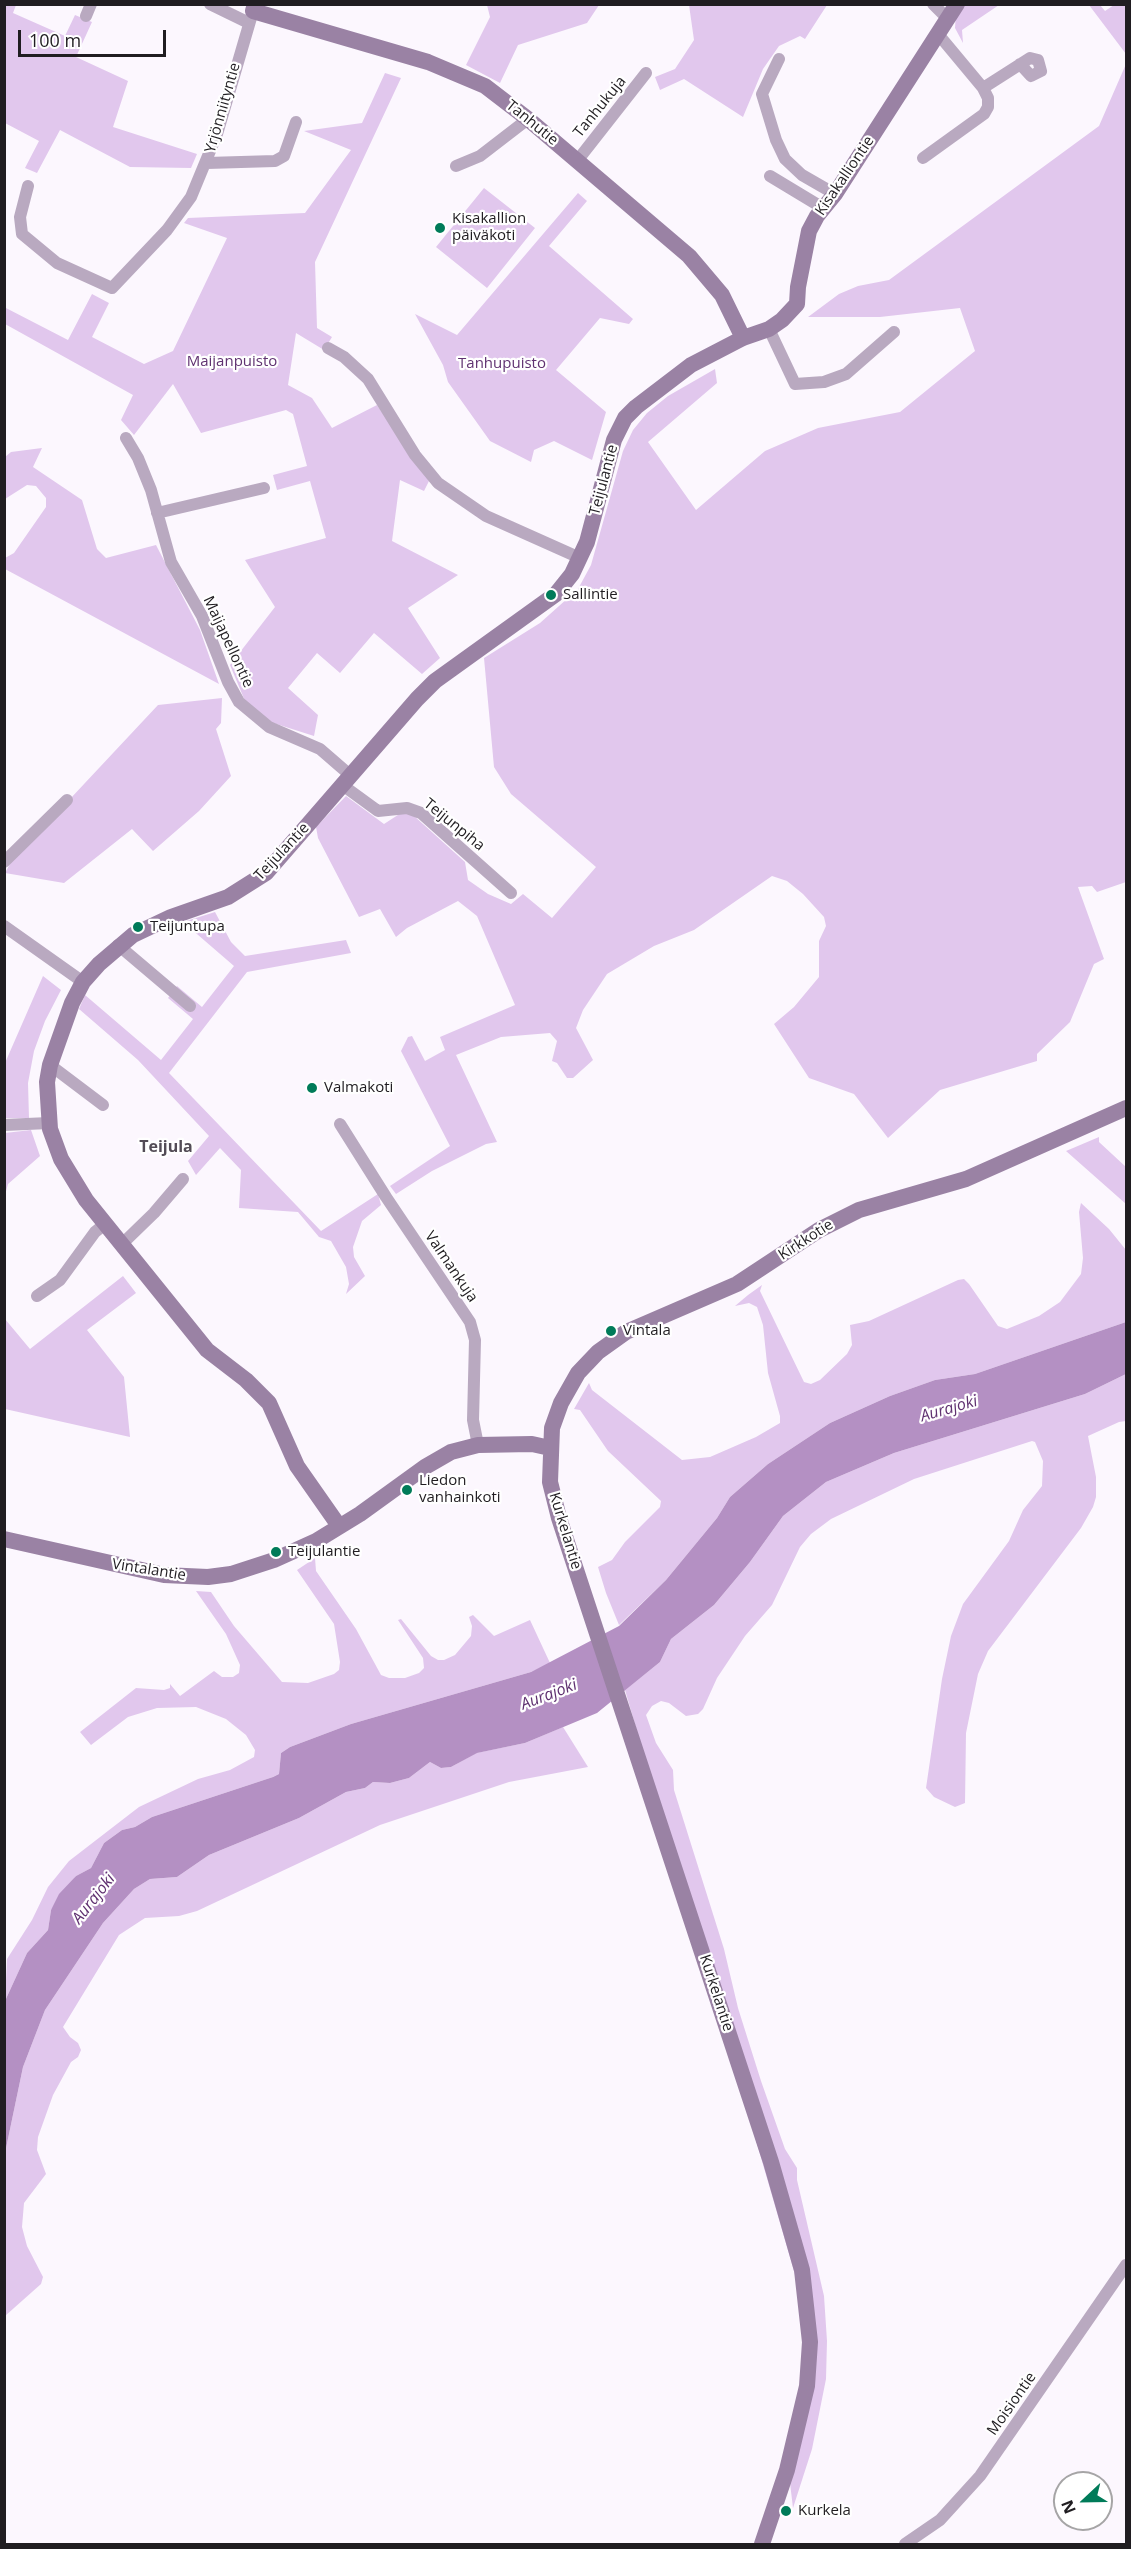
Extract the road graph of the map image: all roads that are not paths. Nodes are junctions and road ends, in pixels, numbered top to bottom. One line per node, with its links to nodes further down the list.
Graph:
1 (210, 4): 4 (street)
2 (933, 4): 3 (street)
3 (952, 11): 5 (street, Kisakalliontie)
4 (252, 13): 10 (street, Tanhutie); 14 (street, Yrjönniityntie)
5 (938, 34): 9 (street); 18 (street, Kisakalliontie)
6 (779, 59): 18 (street)
7 (1020, 64): 9 (street)
8 (646, 73): 13 (street, Tanhukuja)
9 (983, 88): 12 (street)
10 (528, 119): 13 (street, Tanhutie); 15 (street)
11 (296, 122): 14 (street)
12 (924, 158)
13 (577, 161): 22 (street, Tanhutie)
14 (207, 163): 17 (street, Yrjönniityntie)
15 (456, 166)
16 (770, 176): 19 (street)
17 (28, 186)
18 (835, 194): 19 (street, Kisakalliontie)
19 (823, 208): 20 (street, Kisakalliontie)
20 (769, 329): 21 (street); 22 (street, Kisakalliontie)
21 (894, 332)
22 (744, 338): 27 (street, Teijulantie)
23 (328, 348): 27 (street)
24 (126, 438): 26 (street, Maijapellontie)
25 (264, 488): 26 (street)
26 (157, 513): 28 (street, Maijapellontie)
27 (580, 558): 28 (street, Teijulantie)
28 (346, 780): 31 (street, Teijunpiha); 33 (street, Teijulantie)
29 (67, 800): 30 (street)
30 (4, 862)
31 (511, 893)
32 (4, 926): 34 (street)
33 (118, 945): 34 (street, Teijulantie); 35 (street)
34 (83, 982): 36 (street, Teijulantie)
35 (190, 1006)
36 (50, 1065): 37 (street); 39 (street, Teijulantie)
37 (103, 1105)
38 (1126, 1108): 47 (street, Kirkkotie)
39 (42, 1123): 41 (street); 43 (street, Teijulantie)
40 (340, 1124): 46 (street, Valmankuja)
41 (4, 1125)
42 (183, 1179): 44 (street)
43 (105, 1224): 44 (street, Teijulantie); 45 (street)
44 (121, 1245): 48 (street, Teijulantie)
45 (37, 1296)
46 (478, 1445): 47 (street, Vintalantie); 48 (street, Vintalantie)
47 (550, 1448): 51 (street, Kurkelantie)
48 (339, 1526): 49 (street, Vintalantie)
49 (4, 1539)
50 (1126, 2265): 52 (street, Moisiontie)
51 (762, 2544)
52 (905, 2544)

